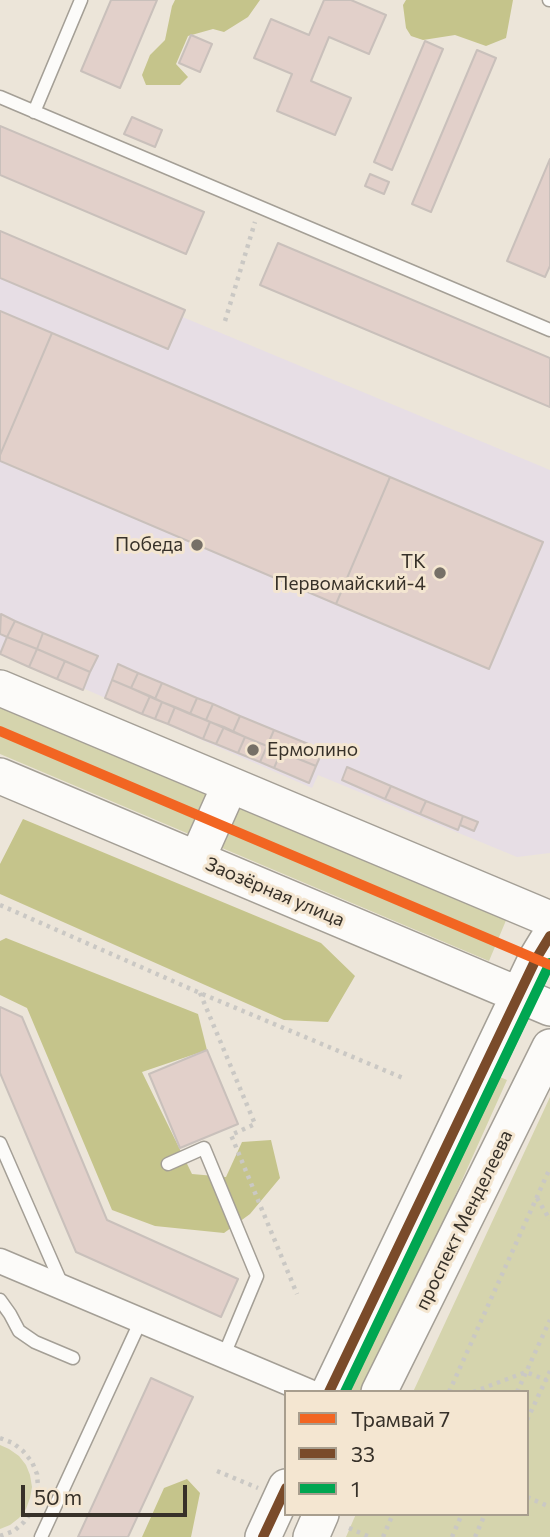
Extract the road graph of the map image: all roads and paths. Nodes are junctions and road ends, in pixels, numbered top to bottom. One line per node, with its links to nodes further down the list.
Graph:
1 (81, 0): 3 (lane)
2 (0, 97): 3 (lane)
3 (34, 112): 4 (lane)
4 (260, 208): 5 (path); 6 (lane)
5 (225, 321)
6 (549, 326)
7 (0, 688): 9 (main road)
8 (0, 776): 10 (main road, Заозёрная улица)
9 (230, 785): 10 (main road); 12 (main road)
10 (197, 859): 15 (main road, Заозёрная улица)
11 (0, 905): 14 (path)
12 (550, 919)
13 (550, 936): 15 (main road)
14 (200, 993): 17 (path); 25 (path)
15 (534, 1002): 35 (main road)
16 (550, 1047): 36 (main road, проспект Менделеева)
17 (403, 1078)
18 (0, 1143): 24 (lane)
19 (169, 1164): 29 (lane)
20 (550, 1168): 21 (path)
21 (537, 1198): 22 (path); 37 (path)
22 (550, 1220)
23 (0, 1261): 24 (street)
24 (63, 1287): 27 (street)
25 (297, 1294)
26 (0, 1300): 30 (lane)
27 (141, 1320): 29 (street); 51 (lane)
28 (550, 1320): 32 (path)
29 (224, 1355): 34 (street)
30 (73, 1358)
31 (550, 1371): 33 (path)
32 (526, 1372): 33 (path); 38 (path); 39 (path)
33 (548, 1379): 40 (path)
34 (305, 1390)
35 (330, 1390)
36 (380, 1390)
37 (450, 1390)
38 (478, 1390)
39 (518, 1390)
40 (529, 1416)
41 (0, 1438): 50 (path)
42 (217, 1471): 43 (path)
43 (275, 1489): 52 (main road)
44 (529, 1498): 45 (path)
45 (550, 1507)
46 (392, 1516): 55 (path)
47 (461, 1516): 56 (path)
48 (484, 1516): 57 (path)
49 (335, 1521): 53 (main road); 54 (path)
50 (0, 1536)
51 (41, 1537)
52 (263, 1537)
53 (311, 1537)
54 (370, 1537)
55 (383, 1537)
56 (452, 1537)
57 (475, 1537)

